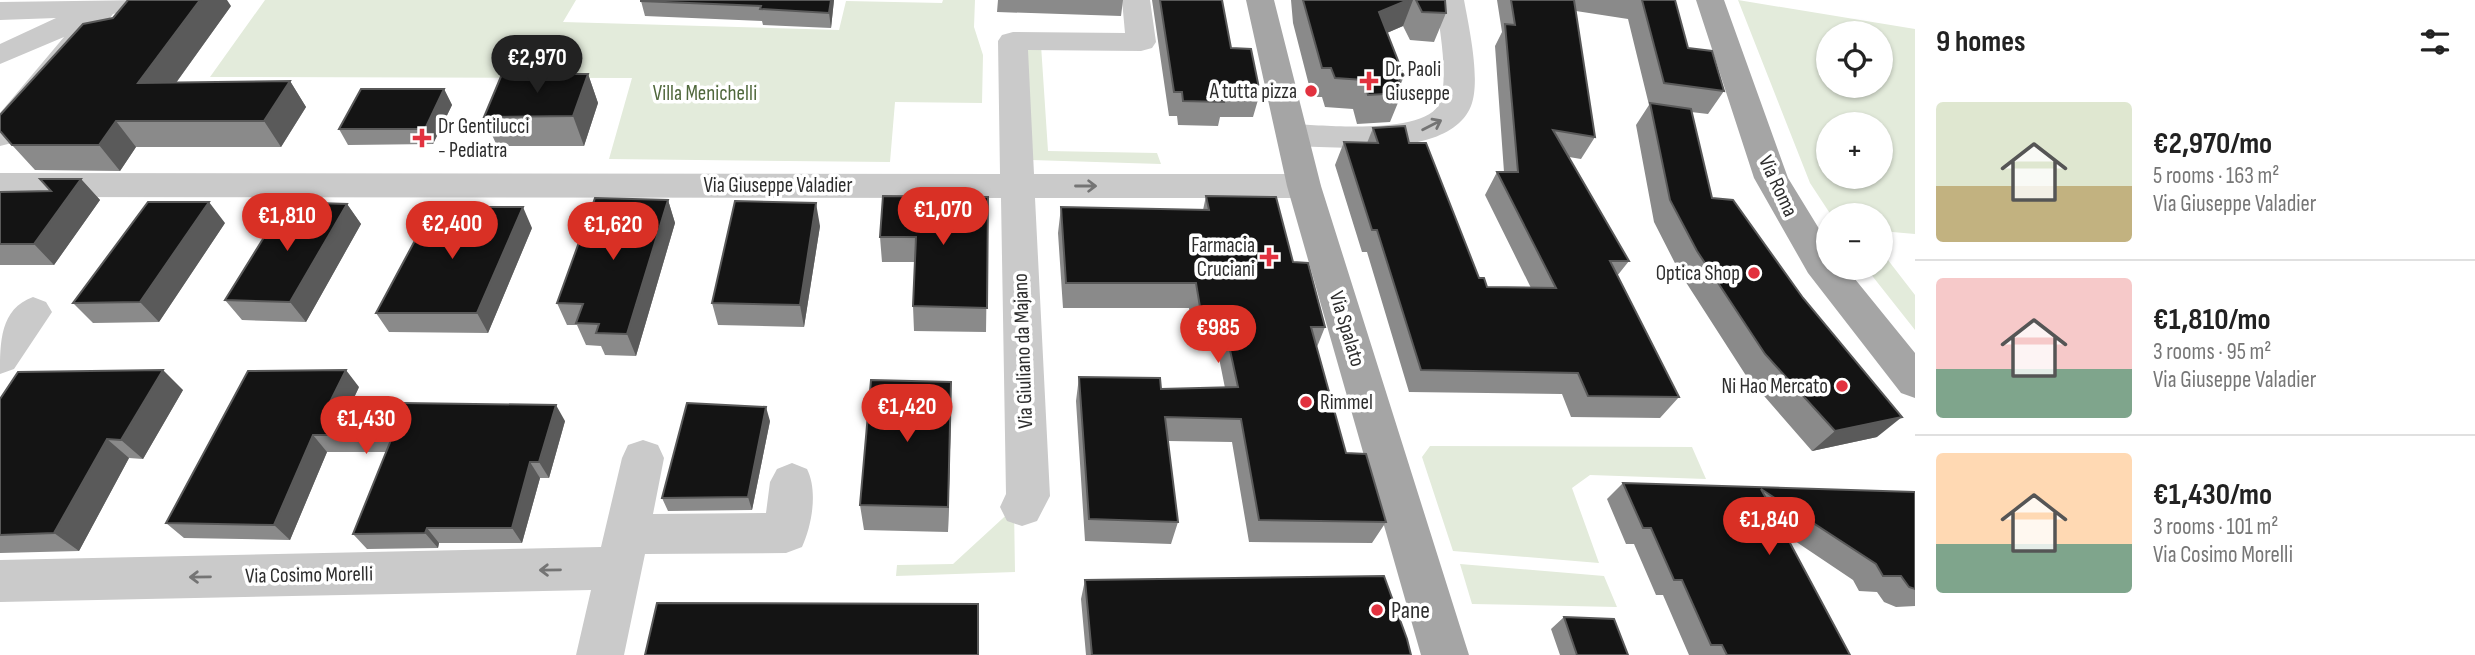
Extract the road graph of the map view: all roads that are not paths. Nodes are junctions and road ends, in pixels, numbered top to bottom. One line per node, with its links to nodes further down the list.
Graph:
1 (134, 0): 6 (street)
2 (1136, 0): 12 (street, Via Giuliano da Majano)
3 (1260, 0): 10 (main road, Via Spalato)
4 (1450, 0): 10 (street, one-way to 4)
5 (1710, 0): 16 (main road, Via Roma)
6 (103, 8): 7 (street); 8 (street); 9 (street)
7 (0, 11)
8 (0, 55)
9 (0, 135)
10 (1292, 135): 13 (main road, Via Spalato)
11 (0, 185): 12 (street, Via Giuseppe Valadier)
12 (1018, 186): 13 (street, Via Giuseppe Valadier, one-way to 13); 19 (street, Via Giuliano da Majano)
13 (1304, 186): 23 (main road, Via Spalato)
14 (33, 312): 15 (street)
15 (0, 358)
16 (1915, 382)
17 (643, 458): 20 (street)
18 (792, 482): 20 (street, Via Cosimo Morelli)
19 (1029, 503)
20 (623, 551): 21 (street, Via Cosimo Morelli, one-way to 21); 22 (street)
21 (0, 581)
22 (600, 655)
23 (1445, 655)

